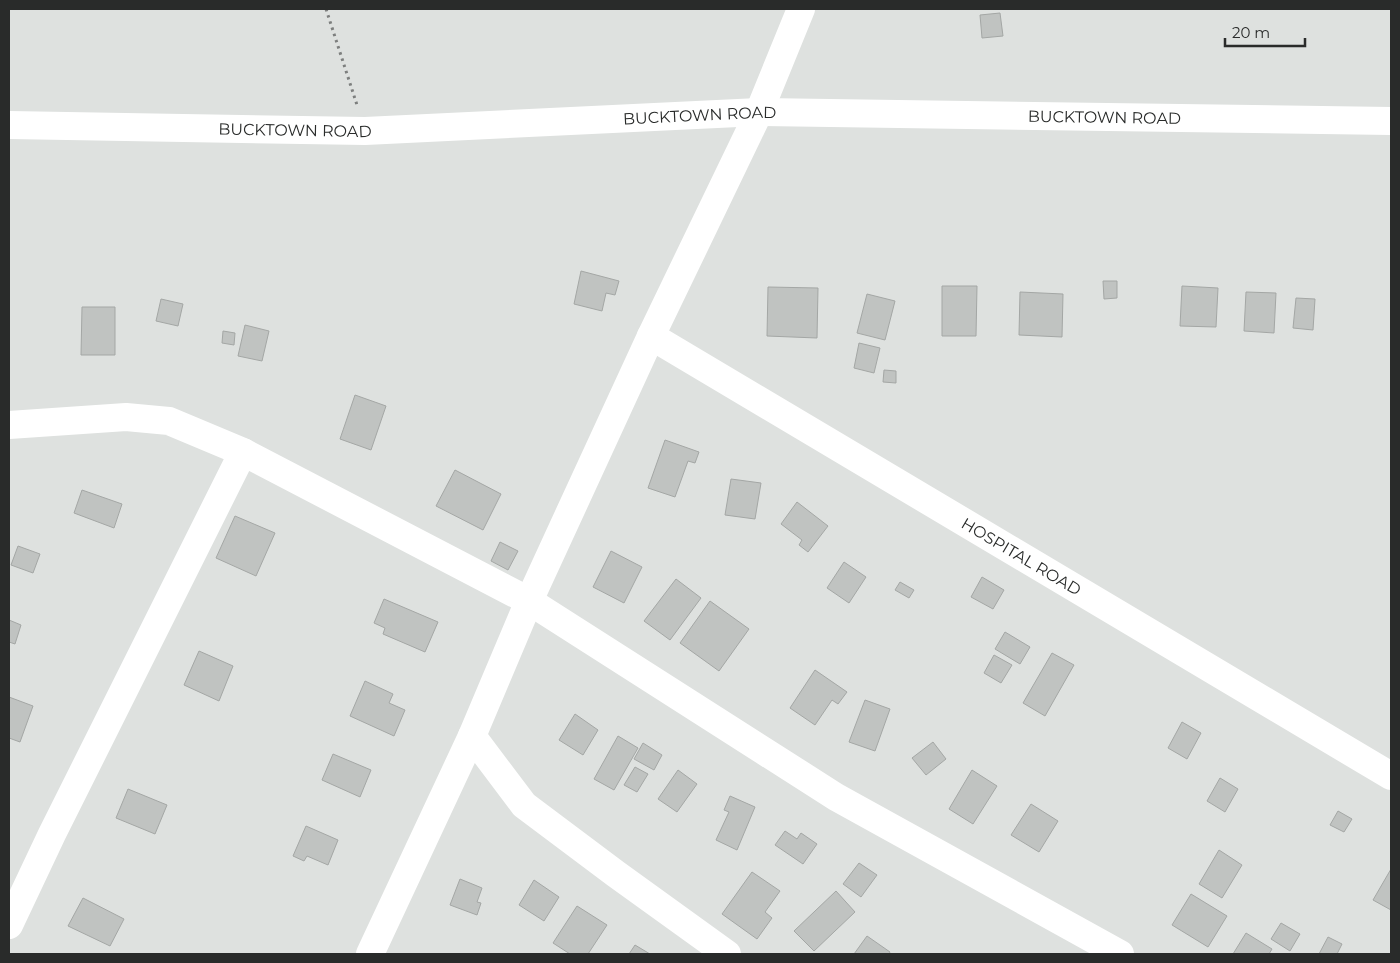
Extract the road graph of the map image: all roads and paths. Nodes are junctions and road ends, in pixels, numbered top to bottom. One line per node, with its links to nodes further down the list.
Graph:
1 (326, 9): 6 (path)
2 (801, 9): 3 (street)
3 (759, 112): 4 (street, BUCKTOWN ROAD); 6 (street, BUCKTOWN ROAD); 7 (street)
4 (1391, 121)
5 (9, 125): 6 (street, BUCKTOWN ROAD)
6 (365, 132)
7 (651, 336): 10 (street); 12 (street, HOSPITAL ROAD)
8 (9, 425): 9 (street)
9 (242, 452): 10 (street); 13 (street)
10 (528, 601): 11 (street); 16 (street)
11 (472, 736): 14 (street); 15 (street)
12 (1384, 766)
13 (9, 925)
14 (370, 954)
15 (727, 954)
16 (1120, 954)

